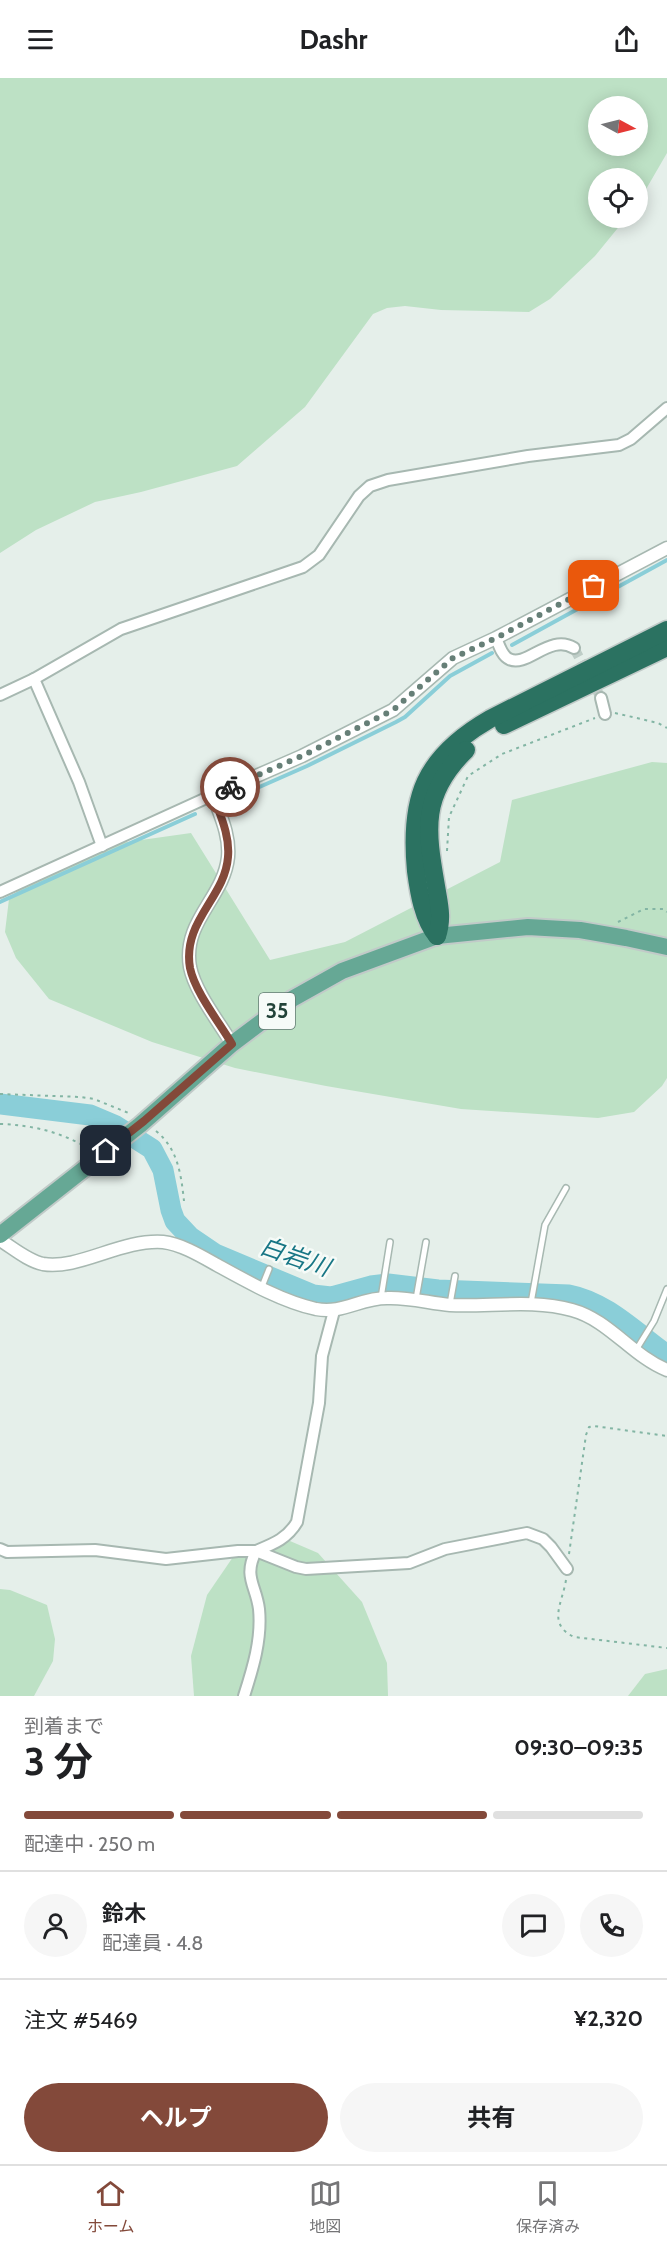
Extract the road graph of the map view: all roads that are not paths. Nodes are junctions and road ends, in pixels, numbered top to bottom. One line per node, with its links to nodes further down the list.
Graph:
1 (667, 408): 7 (street)
2 (667, 548): 4 (street)
3 (667, 630): 14 (highway)
4 (496, 638): 6 (street); 11 (street)
5 (667, 647): 14 (highway)
6 (574, 648)
7 (34, 679): 8 (street); 12 (street)
8 (0, 695)
9 (601, 698): 10 (street)
10 (605, 714)
11 (213, 795): 12 (street); 16 (street)
12 (102, 846): 13 (street)
13 (0, 892)
14 (437, 936): 15 (main road, 35); 16 (main road, 35)
15 (667, 947)
16 (232, 1044): 18 (main road, 35)
17 (566, 1188): 29 (lane)
18 (0, 1235)
19 (0, 1240): 24 (street)
20 (390, 1242): 26 (lane)
21 (426, 1242): 27 (lane)
22 (269, 1269): 24 (lane)
23 (455, 1276): 28 (lane)
24 (262, 1285): 30 (street)
25 (667, 1289): 31 (lane)
26 (381, 1295): 27 (street); 30 (street)
27 (416, 1298): 28 (street)
28 (451, 1301): 29 (street)
29 (531, 1304): 31 (street)
30 (334, 1311): 34 (street)
31 (637, 1348): 32 (street)
32 (667, 1370)
33 (0, 1549): 34 (street)
34 (256, 1551): 35 (street); 36 (street)
35 (567, 1569)
36 (244, 1696)

